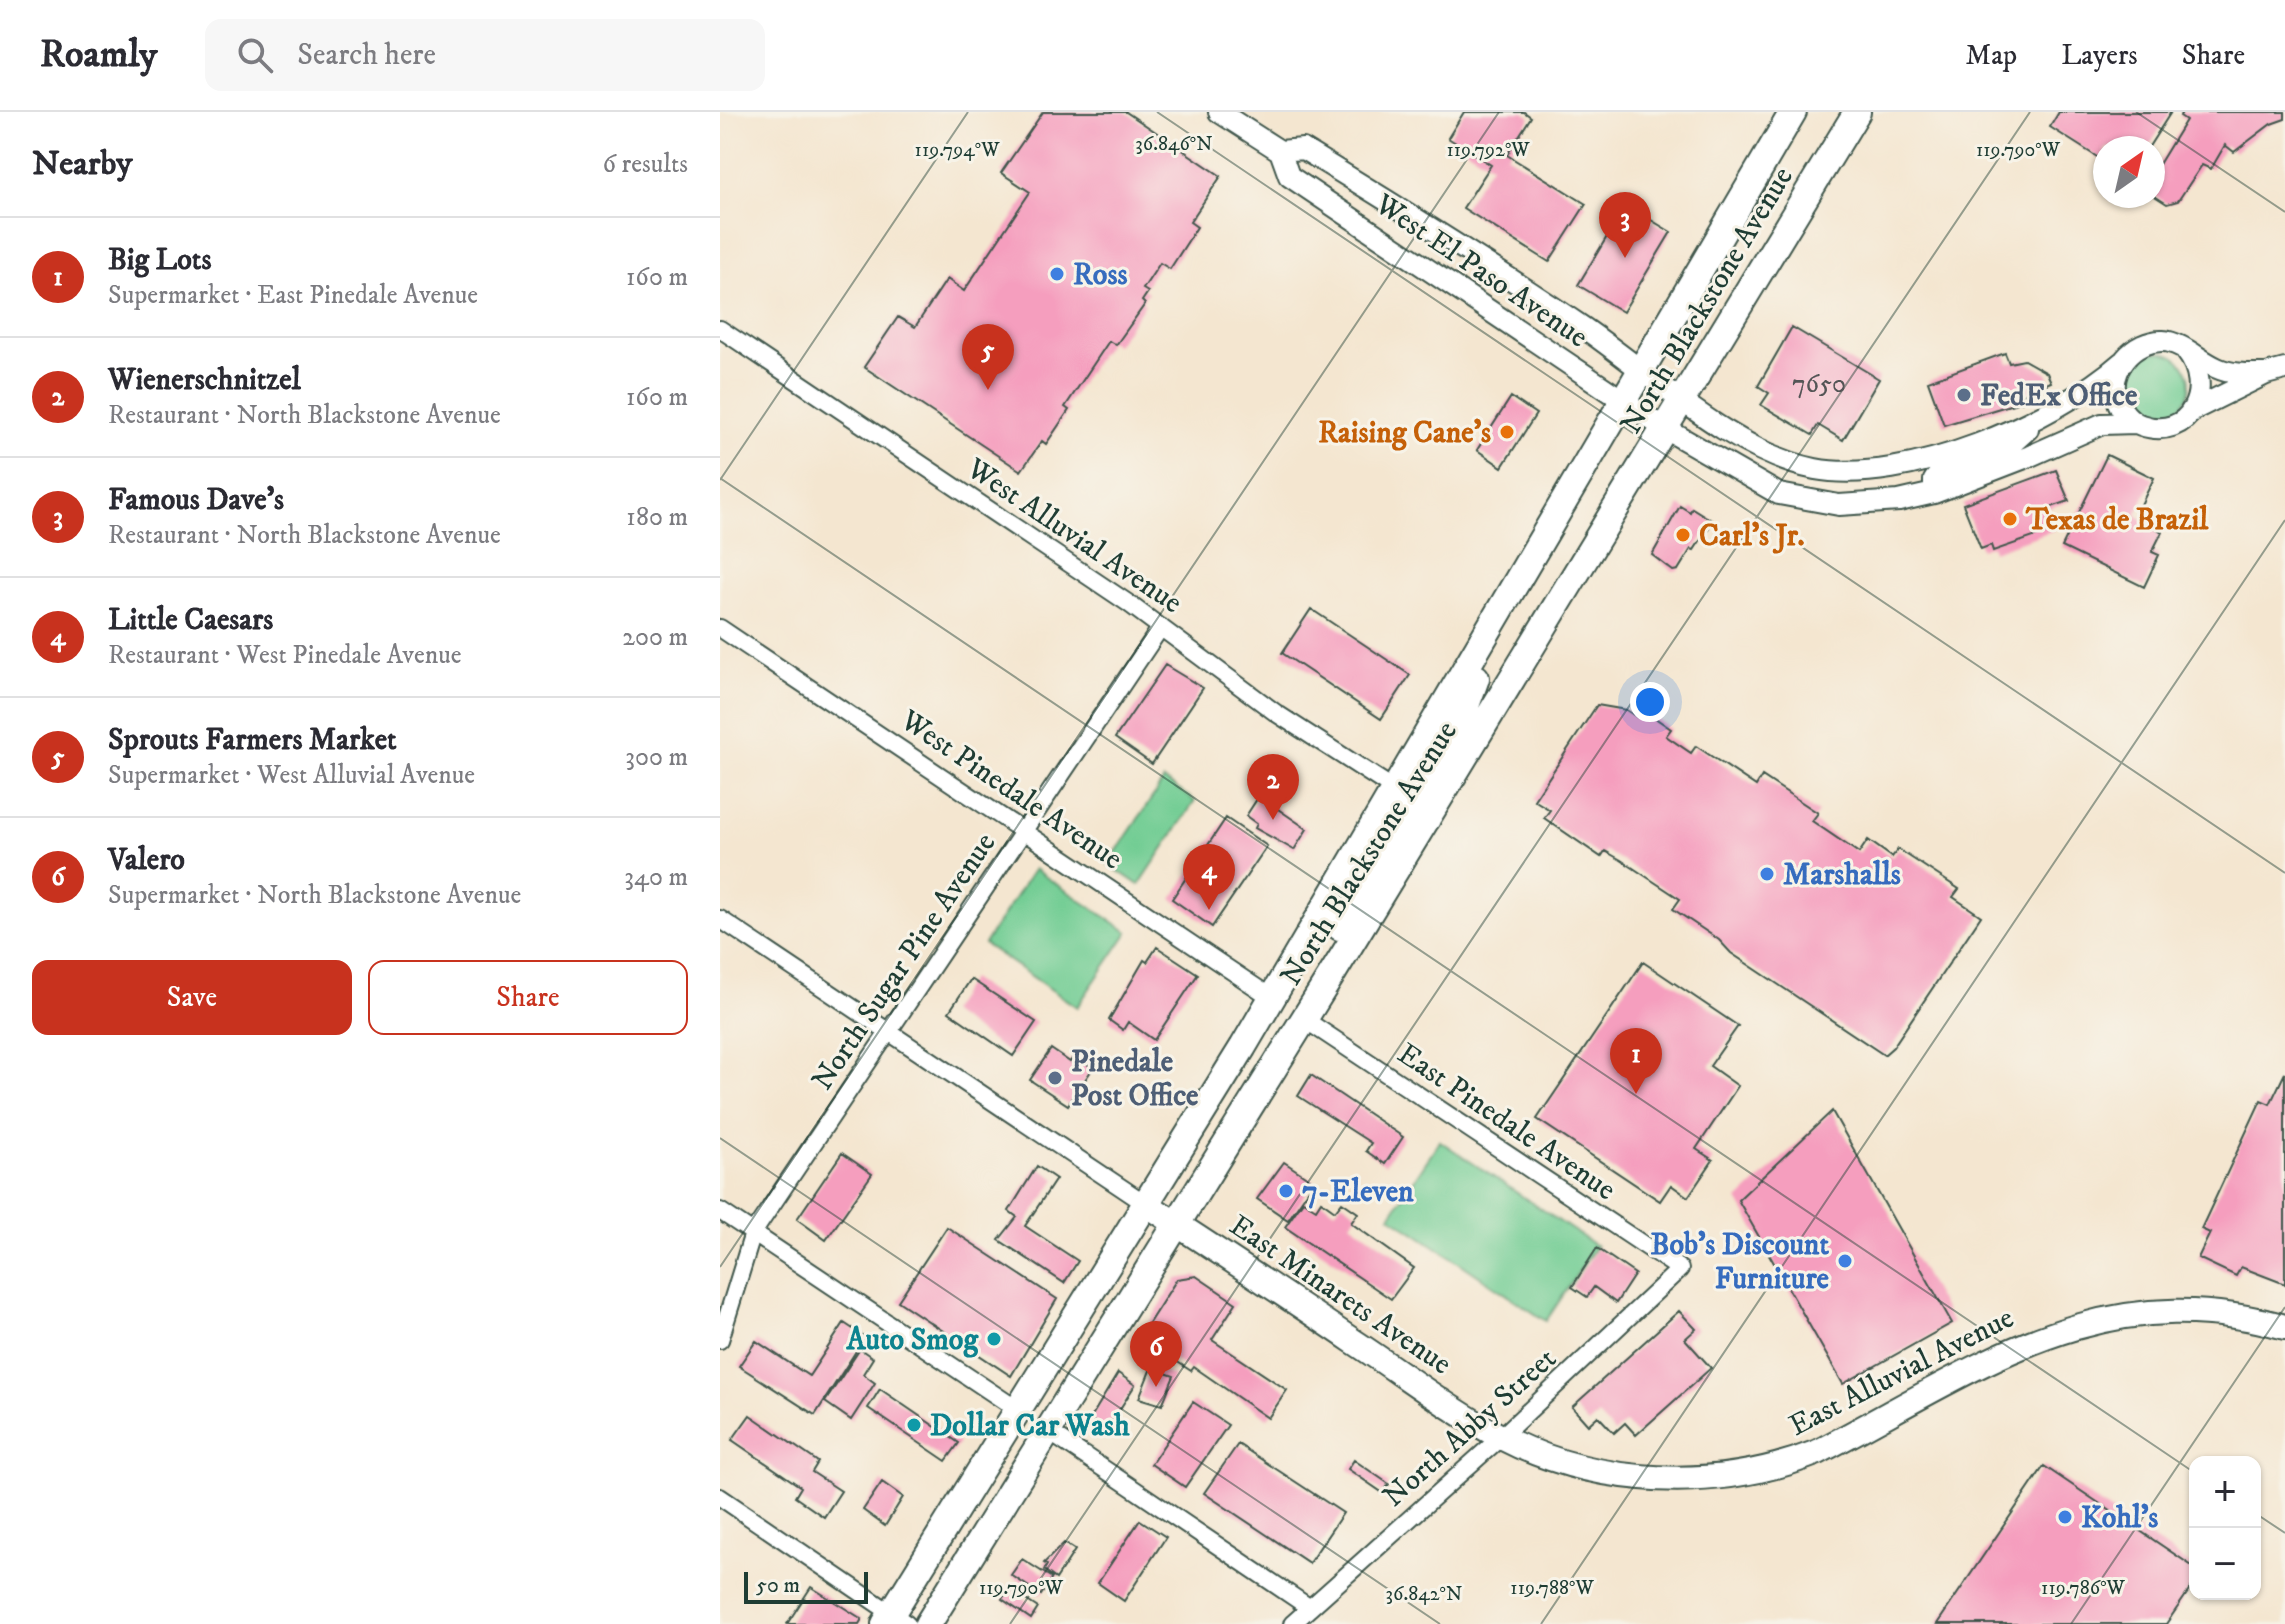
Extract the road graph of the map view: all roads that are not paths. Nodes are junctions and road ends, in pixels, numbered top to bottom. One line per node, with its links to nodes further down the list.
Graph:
1 (1219, 112): 5 (street, West El Paso Avenue)
2 (1793, 112): 10 (main road, North Blackstone Avenue)
3 (1835, 112): 6 (main road)
4 (1857, 112): 6 (main road, North Blackstone Avenue)
5 (1280, 151): 10 (street, West El Paso Avenue); 13 (street, West El Paso Avenue)
6 (1823, 167): 12 (main road, North Blackstone Avenue)
7 (720, 329): 20 (street, West Alluvial Avenue)
8 (2186, 351): 9 (street); 11 (street); 14 (street)
9 (2122, 362): 15 (street); 16 (street)
10 (1641, 369): 12 (street, West El Paso Avenue); 13 (main road, North Blackstone Avenue)
11 (2275, 372): 14 (street)
12 (1683, 399): 15 (street, West El Paso Avenue); 17 (main road, North Blackstone Avenue)
13 (1624, 401): 17 (street, West El Paso Avenue); 19 (main road, North Blackstone Avenue)
14 (2191, 411): 16 (street)
15 (2037, 420): 18 (street)
16 (2135, 423): 18 (street, West El Paso Avenue)
17 (1664, 428): 18 (street, West El Paso Avenue); 23 (main road, North Blackstone Avenue)
18 (1934, 493)
19 (1500, 610): 22 (main road, North Blackstone Avenue); 23 (main road)
20 (1161, 627): 22 (street, West Alluvial Avenue); 24 (street, North Sugar Pine Avenue)
21 (720, 628): 24 (street, West Pinedale Avenue)
22 (1397, 791): 26 (main road); 27 (main road, North Blackstone Avenue)
23 (1427, 819): 26 (main road, North Blackstone Avenue)
24 (1024, 831): 27 (street, West Pinedale Avenue); 29 (street, North Sugar Pine Avenue)
25 (720, 919): 29 (street)
26 (1334, 971): 28 (main road, North Blackstone Avenue)
27 (1272, 998): 30 (main road, North Blackstone Avenue)
28 (1304, 1019): 32 (main road, North Blackstone Avenue); 34 (street, East Pinedale Avenue)
29 (889, 1032): 30 (street); 33 (street, North Sugar Pine Avenue)
30 (1146, 1204): 32 (main road, East Minarets Avenue); 37 (main road, North Blackstone Avenue)
31 (720, 1211): 33 (street)
32 (1177, 1224): 38 (main road, North Blackstone Avenue); 39 (main road, East Minarets Avenue)
33 (753, 1233): 36 (street, North Sugar Pine Avenue); 37 (street)
34 (1680, 1269): 39 (street, North Abby Street)
35 (2285, 1327): 39 (main road, East Alluvial Avenue)
36 (720, 1340)
37 (1018, 1410): 42 (main road, North Blackstone Avenue)
38 (1048, 1431): 41 (street); 43 (main road, North Blackstone Avenue)
39 (1501, 1437): 41 (street, North Abby Street)
40 (720, 1497): 42 (street)
41 (1310, 1608): 44 (street, North Abby Street)
42 (895, 1620)
43 (928, 1624)
44 (1292, 1624)

